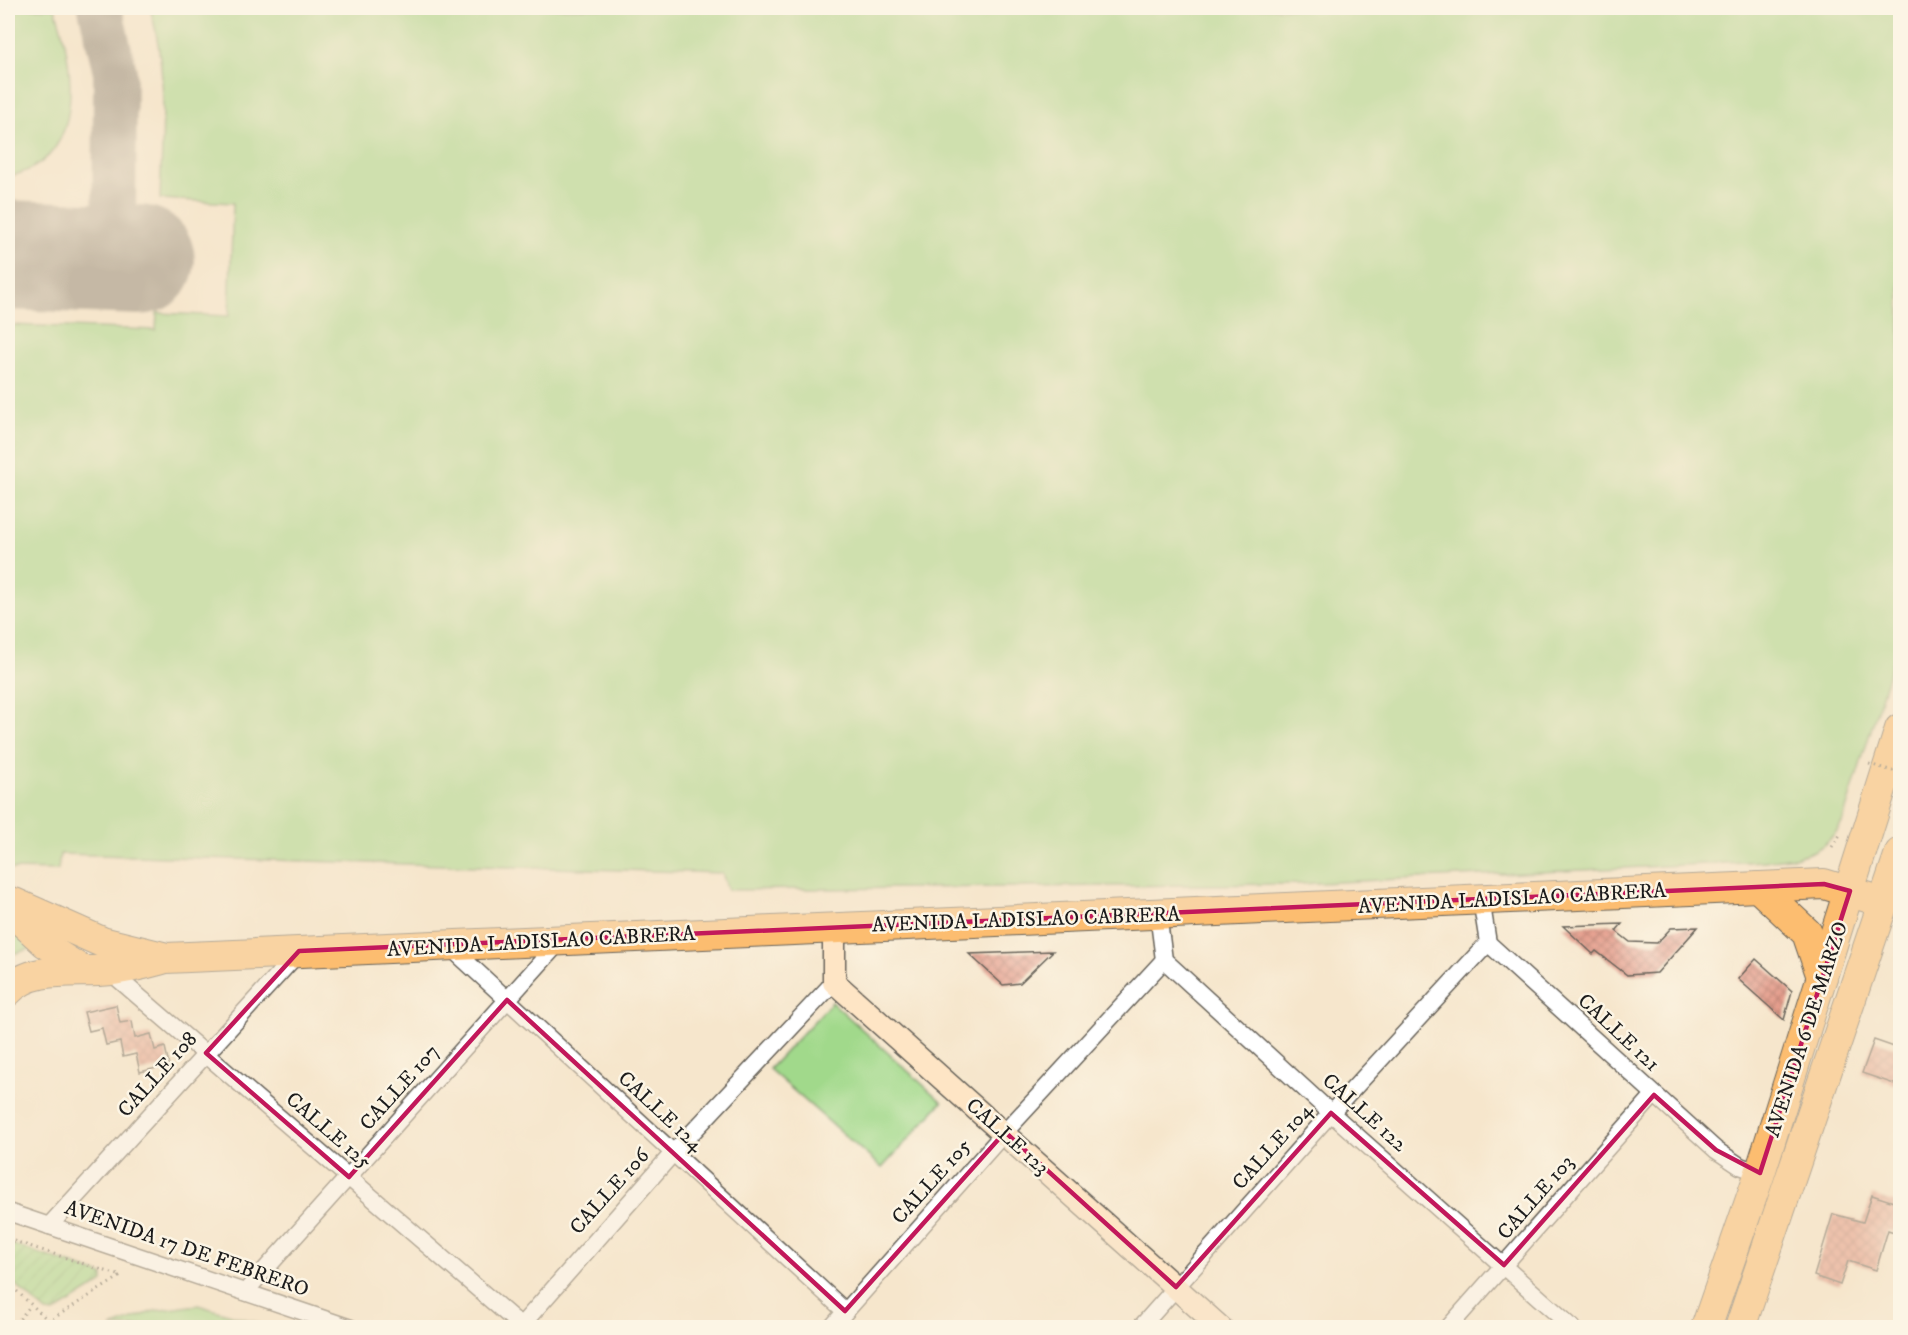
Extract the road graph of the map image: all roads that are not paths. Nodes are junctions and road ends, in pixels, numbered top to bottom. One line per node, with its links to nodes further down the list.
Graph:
1 (1900, 729): 4 (highway, AVENIDA 6 DE MARZO)
2 (1900, 853): 7 (highway, AVENIDA 6 DE MARZO)
3 (1758, 887): 4 (highway, AVENIDA LADISLAO CABRERA); 5 (highway, AVENIDA LADISLAO CABRERA); 18 (highway)
4 (1850, 891): 7 (highway, AVENIDA LADISLAO CABRERA); 18 (highway, AVENIDA 6 DE MARZO)
5 (1481, 899): 9 (highway, AVENIDA LADISLAO CABRERA); 12 (street)
6 (8, 904): 15 (highway, AVENIDA LADISLAO CABRERA)
7 (1892, 904): 43 (highway, AVENIDA 6 DE MARZO)
8 (8, 911): 17 (main road)
9 (1158, 913): 10 (highway, AVENIDA LADISLAO CABRERA); 16 (street)
10 (834, 927): 11 (highway, AVENIDA LADISLAO CABRERA); 19 (street)
11 (562, 940): 13 (highway, AVENIDA LADISLAO CABRERA); 21 (street, CALLE 107)
12 (1488, 943): 23 (street, CALLE 121); 24 (street, CALLE 104)
13 (447, 945): 14 (highway, AVENIDA LADISLAO CABRERA); 21 (street, CALLE 124)
14 (299, 951): 15 (highway, AVENIDA LADISLAO CABRERA); 22 (street, CALLE 108)
15 (166, 958): 17 (highway, AVENIDA LADISLAO CABRERA)
16 (1164, 960): 24 (street, CALLE 122); 25 (street, CALLE 105)
17 (97, 971): 20 (highway, AVENIDA LADISLAO CABRERA); 22 (street, CALLE 125)
18 (1822, 977): 27 (highway, AVENIDA 6 DE MARZO)
19 (834, 982): 25 (street, CALLE 123); 26 (street, CALLE 106)
20 (11, 985)
21 (507, 1000): 26 (street, CALLE 124); 28 (street, CALLE 107)
22 (206, 1053): 28 (street, CALLE 125); 30 (street, CALLE 108)
23 (1654, 1095): 27 (street, CALLE 121); 31 (street, CALLE 103)
24 (1331, 1113): 31 (street, CALLE 122); 32 (street, CALLE 104)
25 (1005, 1132): 32 (street, CALLE 123); 34 (street, CALLE 105)
26 (673, 1153): 34 (street, CALLE 124); 35 (street, CALLE 106)
27 (1760, 1173): 42 (highway, AVENIDA 6 DE MARZO)
28 (349, 1177): 33 (street, CALLE 107); 35 (street, CALLE 125)
29 (8, 1212): 30 (street, AVENIDA 17 DE FEBRERO)
30 (49, 1226): 33 (street, AVENIDA 17 DE FEBRERO)
31 (1504, 1265): 40 (street, CALLE 103); 41 (street, CALLE 122)
32 (1176, 1287): 38 (street, CALLE 104); 39 (street, CALLE 123)
33 (245, 1292): 36 (street, AVENIDA 17 DE FEBRERO)
34 (845, 1311): 37 (street, CALLE 105)
35 (519, 1326)
36 (351, 1328)
37 (831, 1328)
38 (1140, 1328)
39 (1221, 1328)
40 (1448, 1328)
41 (1573, 1328)
42 (1706, 1328)
43 (1740, 1328)

